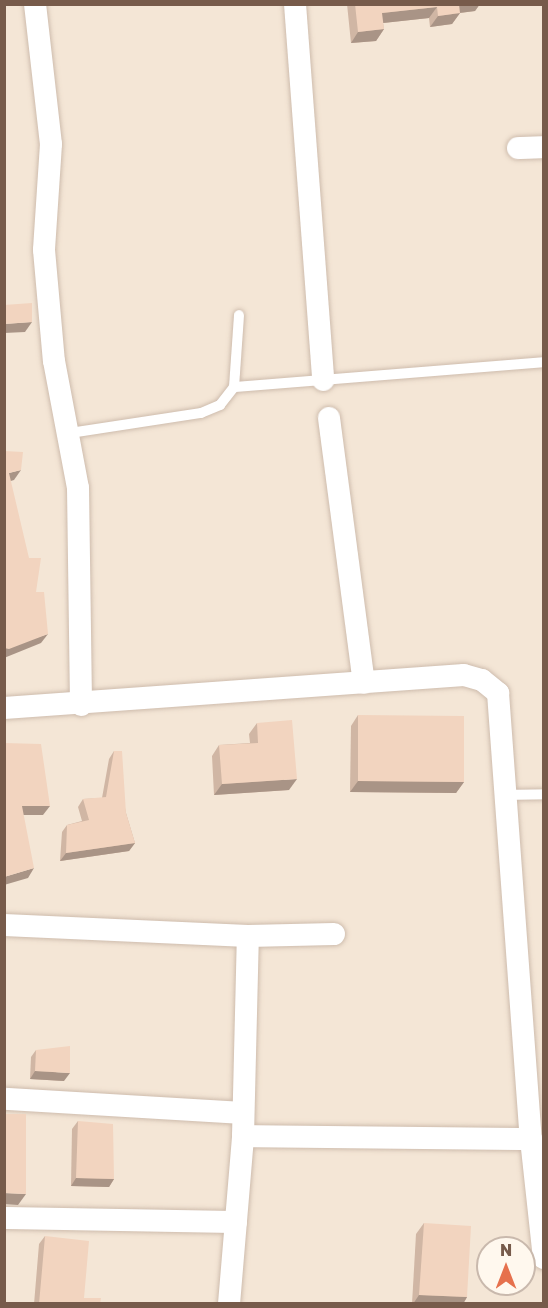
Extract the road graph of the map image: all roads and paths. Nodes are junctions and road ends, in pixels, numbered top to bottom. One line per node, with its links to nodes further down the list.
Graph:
1 (35, 4): 10 (street)
2 (295, 4): 7 (street)
3 (543, 147): 4 (street)
4 (518, 148)
5 (239, 315): 8 (lane)
6 (543, 362): 7 (lane)
7 (323, 380): 8 (lane)
8 (234, 387): 10 (lane)
9 (329, 418): 11 (street)
10 (70, 434): 12 (street)
11 (364, 683): 12 (street); 15 (street)
12 (81, 705): 13 (street)
13 (4, 708)
14 (543, 794): 15 (lane)
15 (505, 795): 22 (street)
16 (4, 925): 18 (street)
17 (334, 934): 18 (street)
18 (248, 936): 20 (street)
19 (7, 1099): 20 (street)
20 (241, 1113): 21 (street)
21 (243, 1136): 22 (street); 24 (street)
22 (531, 1139): 25 (street)
23 (4, 1218): 24 (street)
24 (236, 1222): 26 (street)
25 (543, 1258)
26 (229, 1304)

